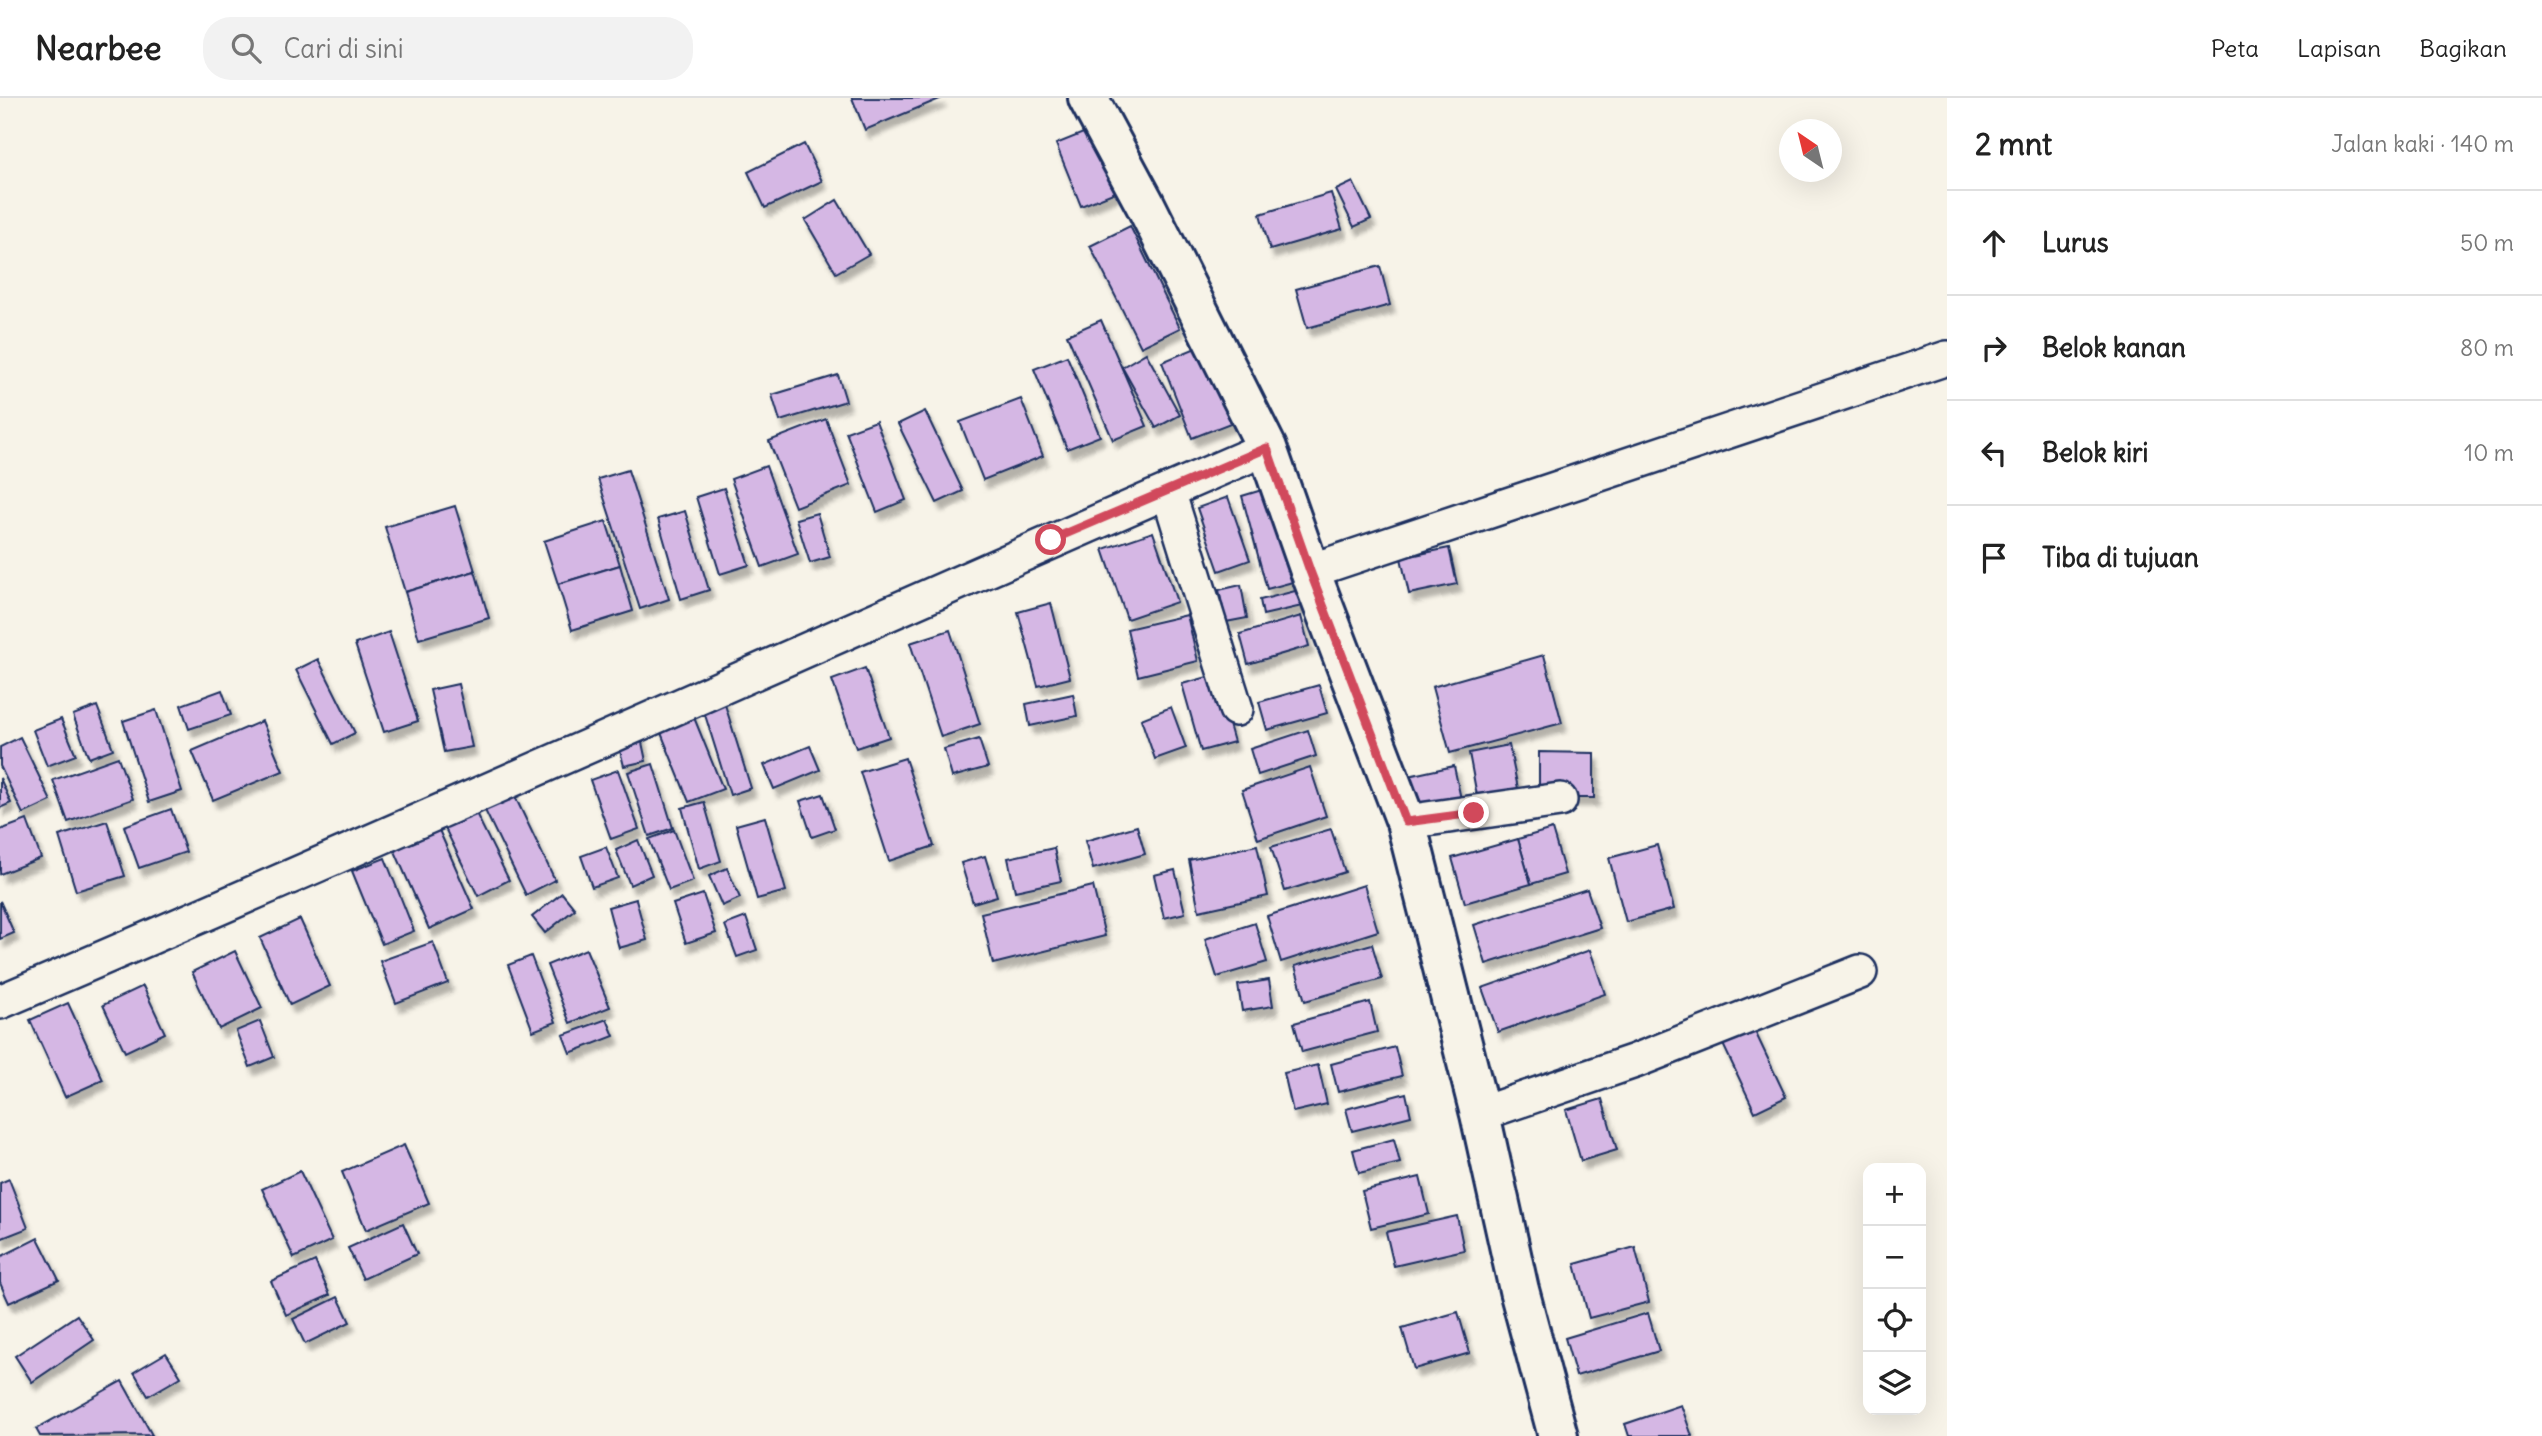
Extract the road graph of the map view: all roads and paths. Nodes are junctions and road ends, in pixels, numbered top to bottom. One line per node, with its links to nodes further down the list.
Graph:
1 (1088, 98): 3 (street)
2 (1947, 358): 5 (street)
3 (1267, 448): 4 (street); 5 (street)
4 (1168, 491): 6 (street); 10 (street)
5 (1310, 571): 8 (street)
6 (1236, 709)
7 (1560, 800): 8 (street)
8 (1406, 822): 11 (street)
9 (1860, 972): 11 (street)
10 (0, 1002)
11 (1480, 1114): 12 (street)
12 (1558, 1436)

